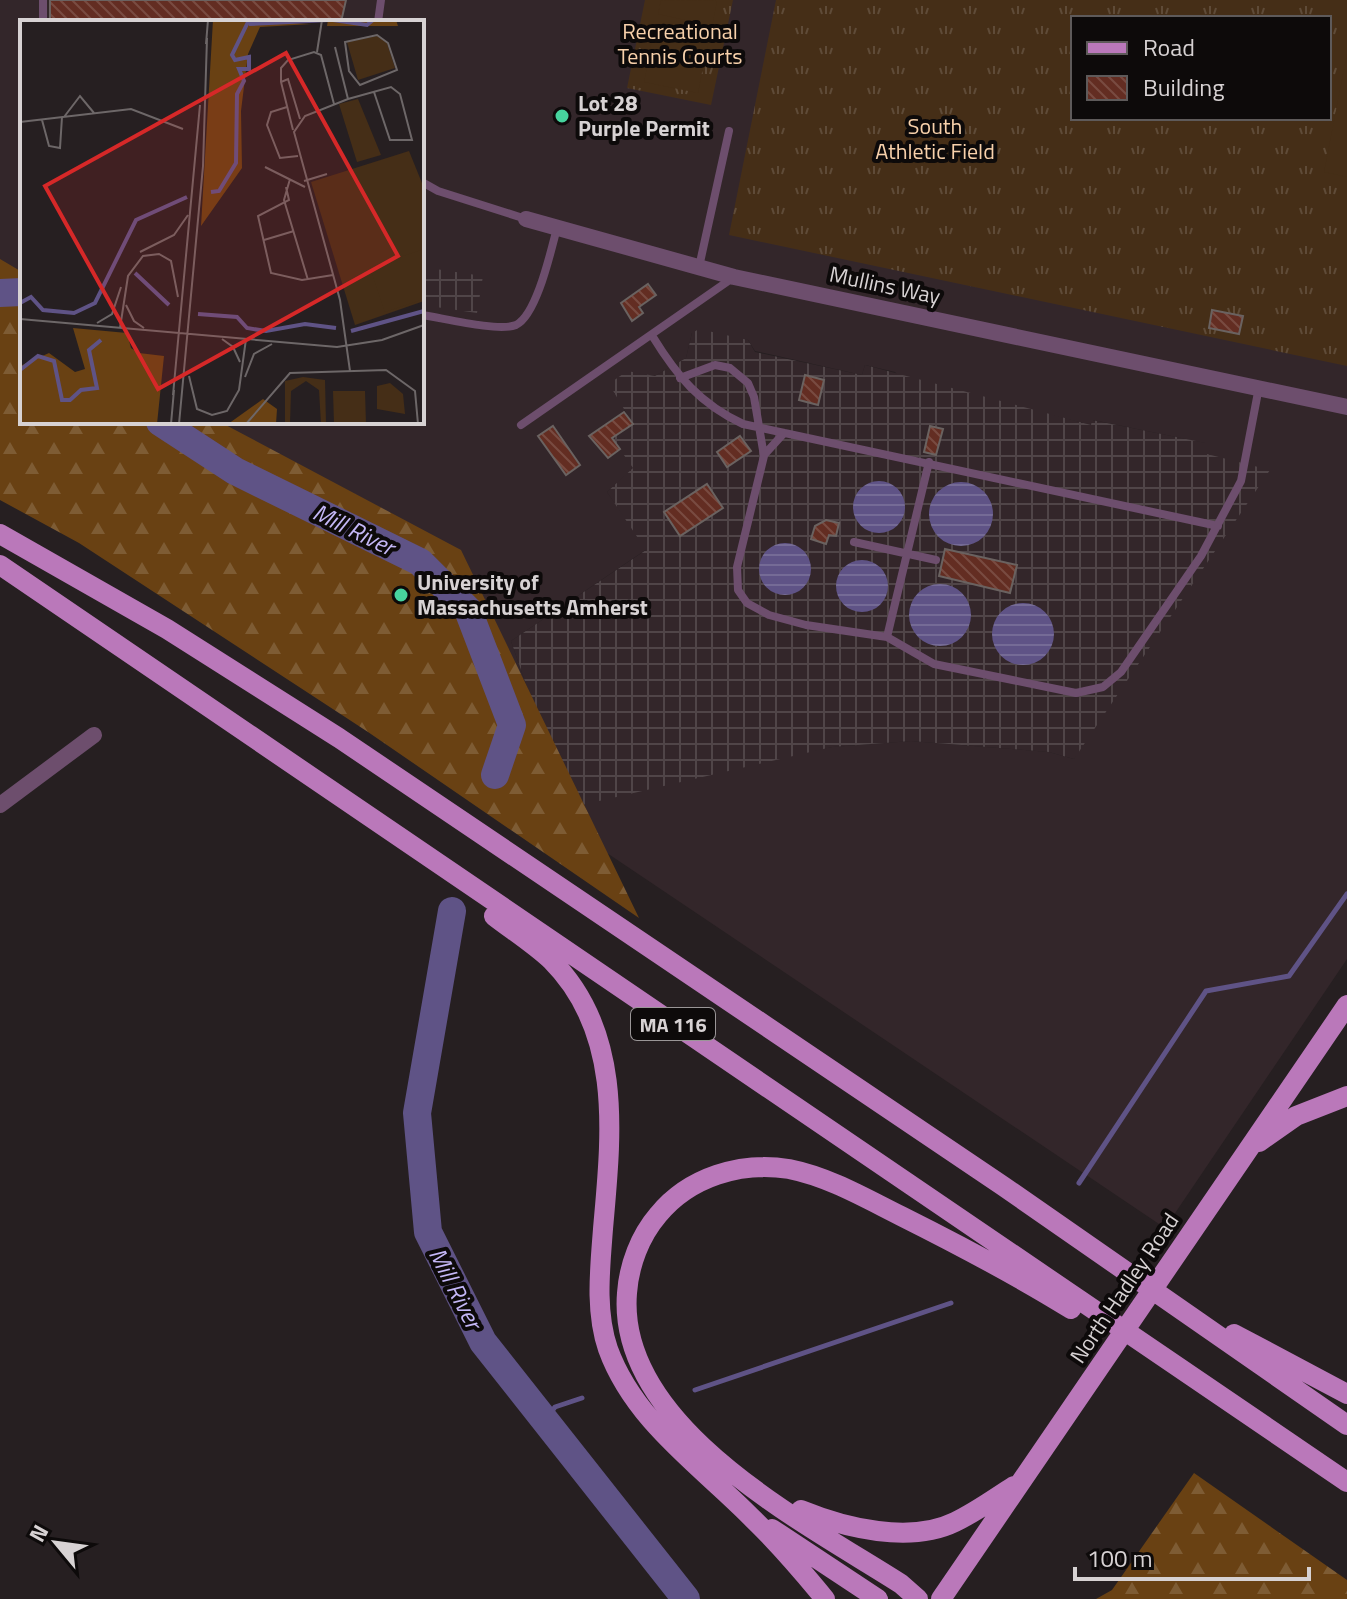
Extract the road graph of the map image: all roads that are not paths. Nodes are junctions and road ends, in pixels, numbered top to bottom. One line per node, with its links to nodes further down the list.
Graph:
1 (381, 0): 2 (lane)
2 (378, 20)
3 (729, 131): 7 (lane)
4 (424, 185): 5 (lane, Mullins Way)
5 (526, 219): 6 (street, Mullins Way)
6 (557, 228): 7 (street, Mullins Way); 9 (lane)
7 (699, 268): 8 (street, Mullins Way)
8 (734, 277): 10 (lane); 12 (street, Mullins Way)
9 (424, 315)
10 (653, 337): 11 (lane); 14 (lane)
11 (680, 378): 15 (lane); 15 (lane)
12 (1259, 386): 13 (street, Mullins Way); 19 (lane)
13 (1347, 407)
14 (521, 425)
15 (760, 428): 16 (lane); 17 (lane)
16 (784, 433): 17 (lane); 18 (lane)
17 (764, 456): 25 (lane)
18 (929, 462): 19 (lane); 22 (lane)
19 (1218, 526): 25 (lane)
20 (0, 534): 32 (main road, MA 116)
21 (854, 542): 22 (lane)
22 (907, 554): 23 (lane); 25 (lane)
23 (936, 560)
24 (0, 565): 27 (main road, MA 116)
25 (887, 637)
26 (94, 735): 28 (street)
27 (250, 735): 36 (main road, MA 116); 38 (main road)
28 (0, 805)
29 (1347, 1008): 31 (main road, North Hadley Road)
30 (1347, 1096): 31 (main road)
31 (1246, 1152): 35 (main road, North Hadley Road)
32 (1174, 1306): 33 (main road); 34 (main road, MA 116)
33 (1347, 1394)
34 (1347, 1425)
35 (1020, 1483): 37 (main road); 42 (main road, North Hadley Road)
36 (1347, 1485): 37 (main road)
37 (760, 1493): 41 (main road)
38 (752, 1517): 39 (main road); 40 (main road)
39 (825, 1599)
40 (878, 1599)
41 (918, 1599)
42 (941, 1599)

